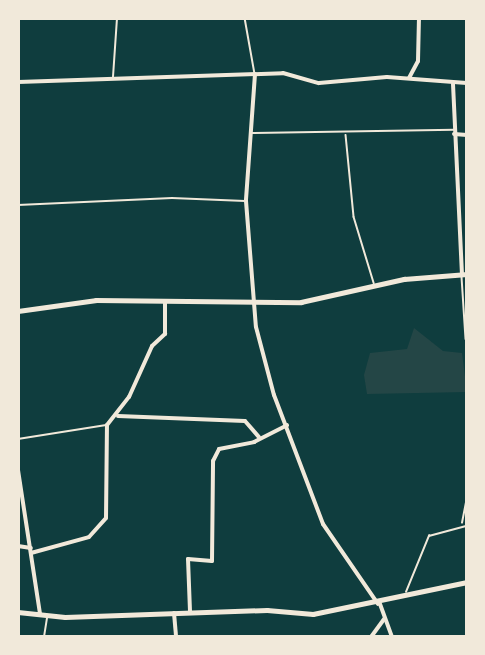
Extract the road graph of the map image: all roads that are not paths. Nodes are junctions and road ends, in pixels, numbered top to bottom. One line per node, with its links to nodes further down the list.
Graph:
1 (117, 18): 5 (lane)
2 (245, 18): 4 (lane)
3 (419, 18): 6 (street)
4 (255, 74): 5 (street); 6 (street); 11 (street)
5 (112, 77): 7 (street)
6 (409, 78): 9 (street)
7 (18, 82)
8 (467, 83): 9 (street)
9 (453, 84): 10 (street)
10 (454, 132): 12 (lane); 13 (street); 16 (street)
11 (251, 133): 12 (lane); 14 (street)
12 (346, 134): 17 (lane)
13 (467, 135)
14 (246, 201): 15 (lane); 18 (street)
15 (18, 205)
16 (464, 274): 17 (street); 21 (lane)
17 (375, 286): 18 (street)
18 (251, 299): 19 (street); 24 (street)
19 (165, 300): 20 (street); 22 (street)
20 (18, 311)
21 (466, 339)
22 (117, 416): 23 (street); 25 (street)
23 (107, 425): 26 (lane); 30 (street)
24 (286, 425): 25 (street); 33 (street)
25 (259, 436): 34 (street)
26 (18, 439)
27 (18, 470): 30 (street)
28 (467, 526): 32 (lane)
29 (18, 546): 30 (street)
30 (31, 550): 37 (street)
31 (467, 582): 32 (street)
32 (406, 593): 33 (street)
33 (379, 604): 34 (street); 39 (street)
34 (190, 611): 36 (street)
35 (18, 612): 37 (street)
36 (174, 613): 38 (street); 41 (street)
37 (40, 614): 38 (street)
38 (47, 616): 40 (lane)
39 (385, 619): 42 (street); 43 (street)
40 (44, 637)
41 (176, 637)
42 (371, 637)
43 (392, 637)

